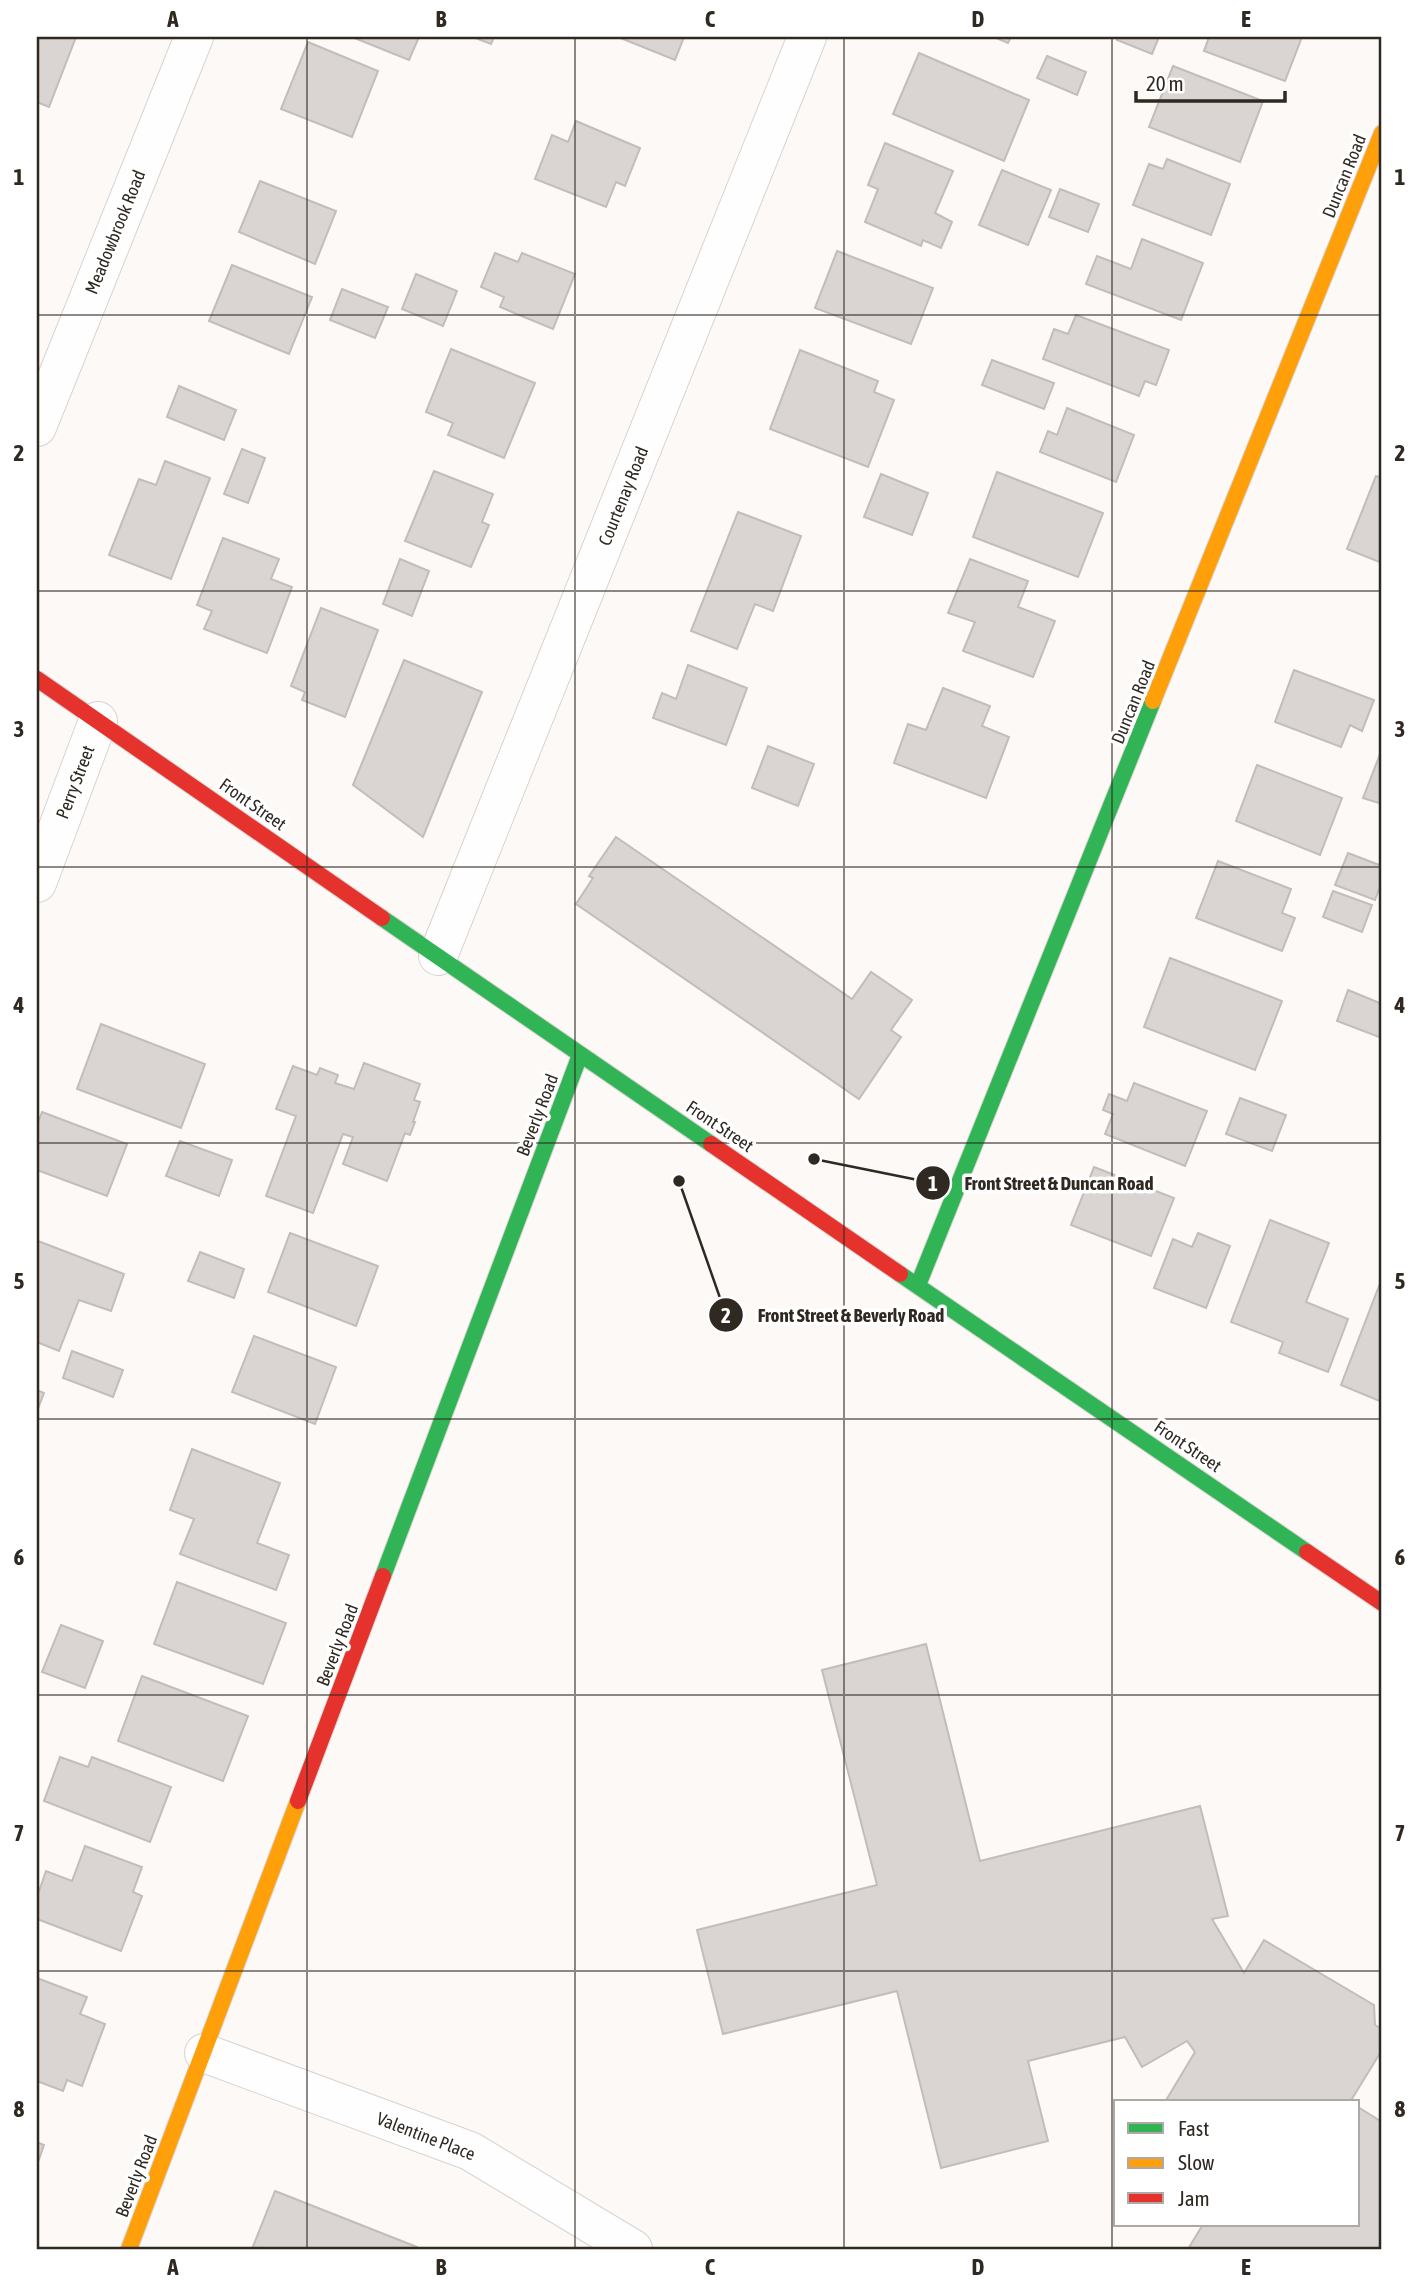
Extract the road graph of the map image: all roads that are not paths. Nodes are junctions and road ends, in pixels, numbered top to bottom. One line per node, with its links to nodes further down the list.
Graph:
1 (194, 37): 4 (street, Meadowbrook Road)
2 (807, 37): 8 (street, Courtenay Road)
3 (1382, 133): 10 (street, Duncan Road)
4 (37, 427)
5 (37, 679): 6 (street, Front Street)
6 (98, 720): 7 (street, Perry Street); 8 (street, Front Street)
7 (37, 883)
8 (438, 956): 9 (street, Front Street)
9 (580, 1055): 10 (street, Front Street); 12 (street, Beverly Road)
10 (918, 1285): 11 (street, Front Street)
11 (1382, 1603)
12 (204, 2053): 13 (street, Beverly Road); 14 (street, Valentine Place)
13 (129, 2249)
14 (633, 2249)

